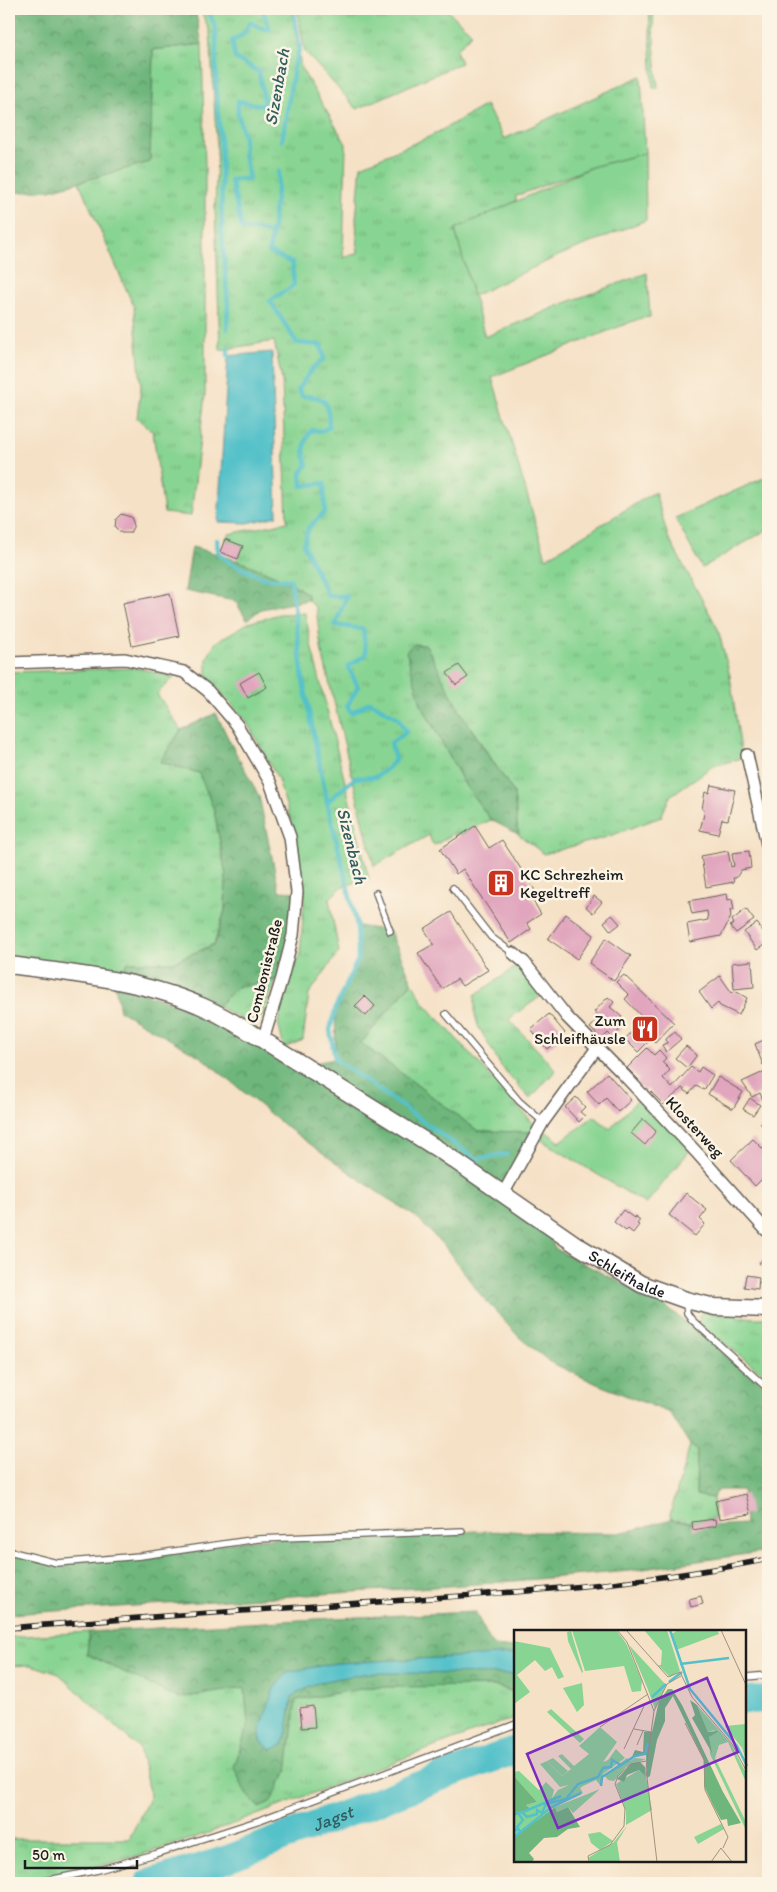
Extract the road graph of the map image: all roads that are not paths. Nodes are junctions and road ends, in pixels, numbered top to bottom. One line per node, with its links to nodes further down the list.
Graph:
1 (9, 663): 10 (street, Combonistraße)
2 (747, 755): 3 (street)
3 (768, 849)
4 (453, 888): 7 (lane)
5 (376, 893): 6 (lane)
6 (390, 931)
7 (513, 953): 11 (street, Klosterweg)
8 (9, 965): 10 (main road, Schleifhalde)
9 (446, 1014): 12 (lane)
10 (263, 1040): 13 (main road, Schleifhalde)
11 (597, 1048): 12 (street); 14 (street, Klosterweg)
12 (543, 1122): 13 (street)
13 (503, 1194): 15 (main road, Schleifhalde)
14 (766, 1230)
15 (686, 1300): 16 (main road, Schleifhalde); 17 (lane)
16 (768, 1308)
17 (768, 1389)
18 (462, 1530): 19 (lane)
19 (9, 1551)
20 (768, 1675): 21 (lane)
21 (747, 1677)
22 (514, 1725): 23 (lane)
23 (34, 1883)

